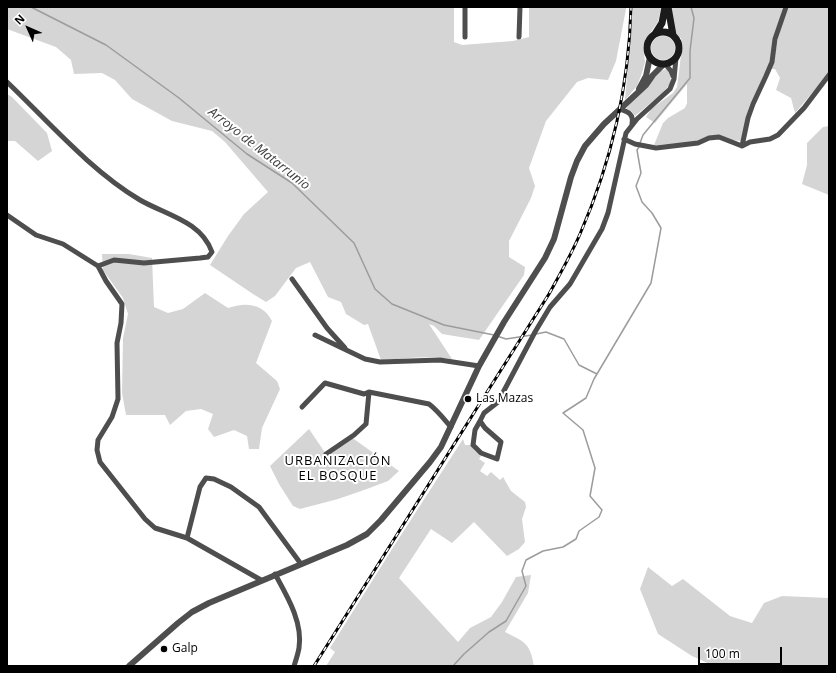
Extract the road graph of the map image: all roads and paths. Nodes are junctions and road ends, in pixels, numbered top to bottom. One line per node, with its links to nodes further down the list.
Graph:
1 (465, 7): 8 (street)
2 (520, 7): 7 (street)
3 (666, 7): 5 (main road); 6 (main road)
4 (786, 7): 19 (street)
5 (654, 35): 6 (main road); 9 (main road)
6 (673, 35): 10 (main road)
7 (519, 37)
8 (465, 38)
9 (650, 57): 11 (main road); 15 (street)
10 (676, 58): 11 (main road); 13 (street)
11 (665, 65): 13 (street); 15 (street)
12 (829, 75): 19 (street)
13 (674, 79): 17 (street)
14 (7, 82): 21 (street)
15 (638, 92): 16 (street)
16 (620, 109): 17 (street); 25 (street)
17 (632, 124): 18 (street)
18 (624, 139): 19 (street); 28 (street)
19 (742, 146)
20 (7, 215): 21 (street)
21 (98, 266): 31 (street)
22 (292, 279): 24 (street)
23 (315, 335): 24 (street)
24 (346, 350): 25 (street)
25 (479, 366): 29 (street)
26 (369, 392): 27 (street); 29 (street); 30 (street)
27 (302, 407)
28 (480, 421): 28 (street)
29 (451, 427): 32 (street)
30 (326, 454)
31 (187, 538): 32 (street); 34 (street)
32 (301, 564): 33 (street)
33 (275, 574): 34 (street); 36 (street)
34 (261, 580): 35 (street)
35 (129, 666)
36 (294, 666)

